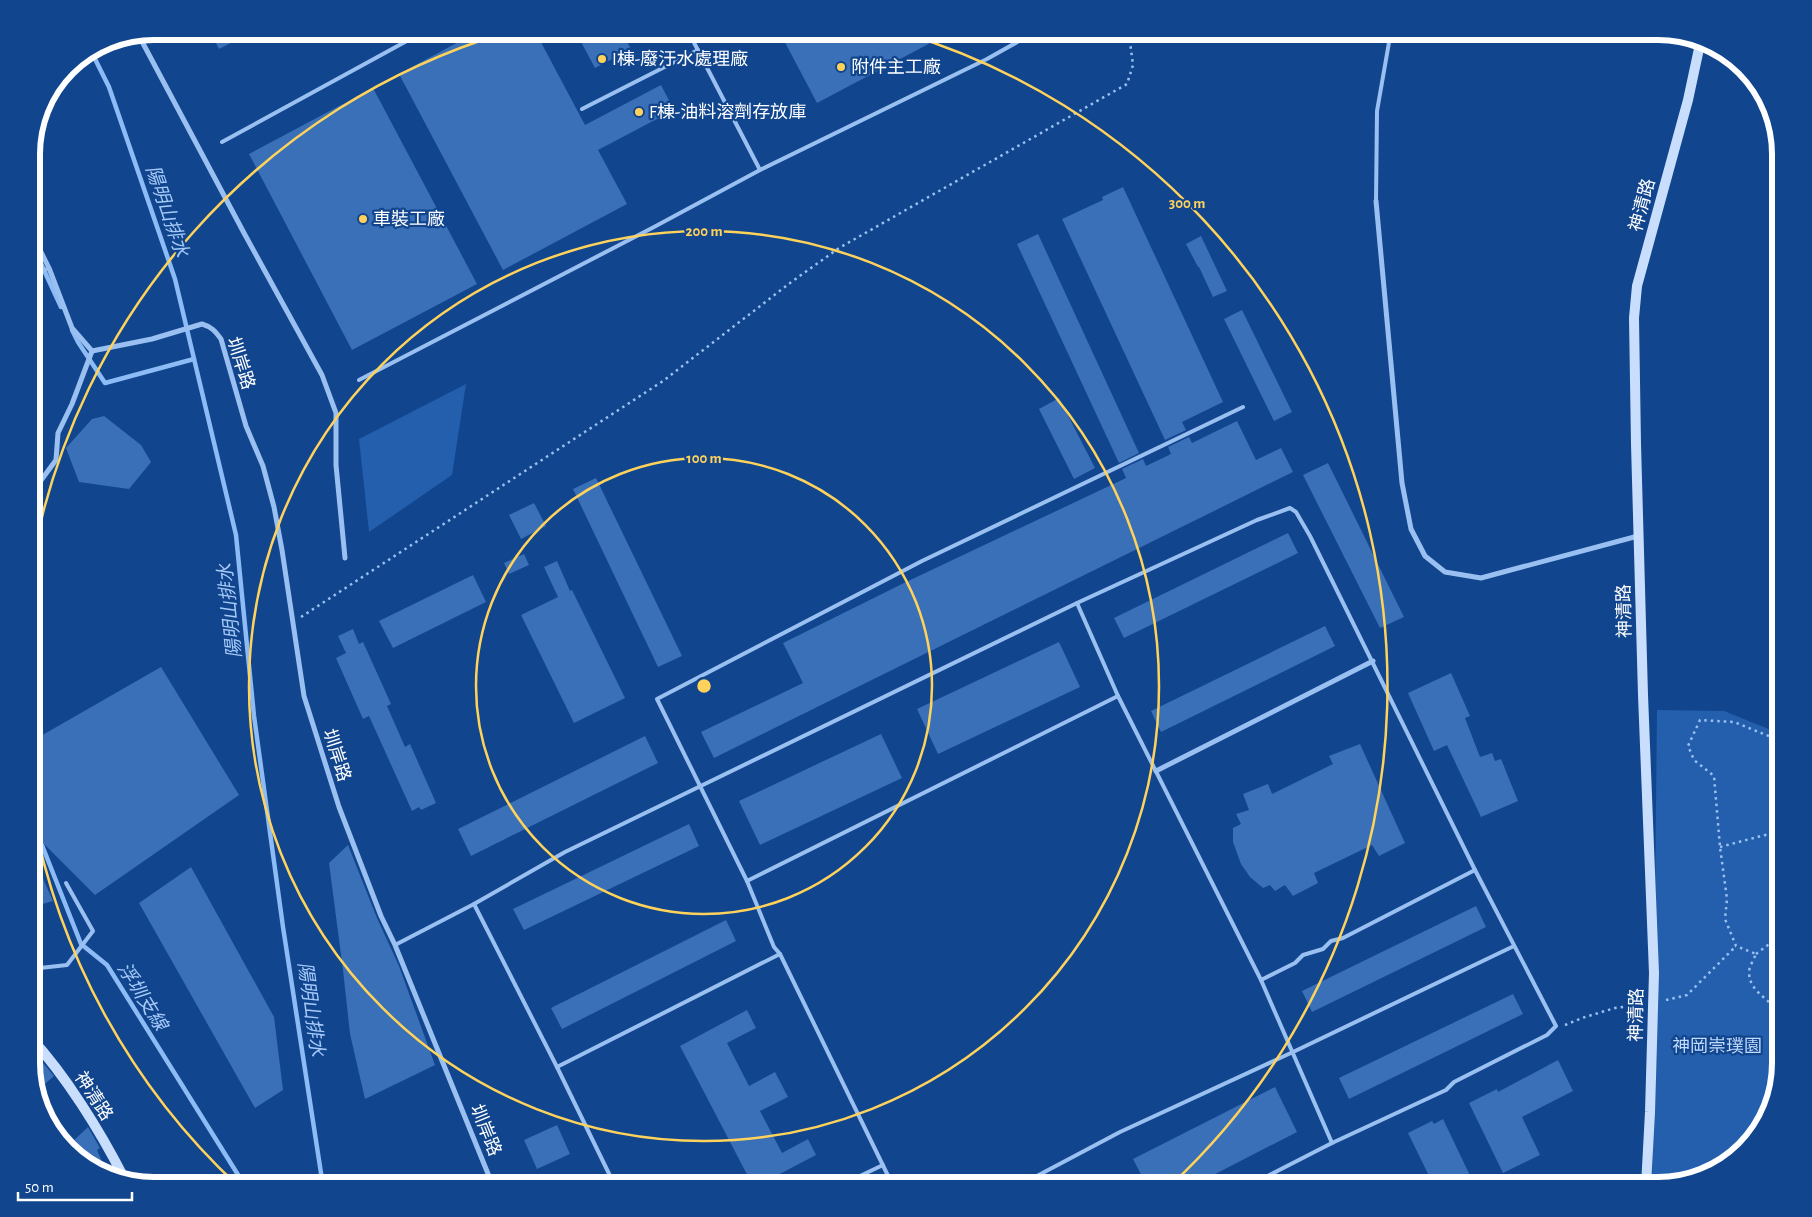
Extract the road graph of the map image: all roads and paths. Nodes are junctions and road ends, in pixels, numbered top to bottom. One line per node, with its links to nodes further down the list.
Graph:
1 (407, 40): 10 (lane)
2 (693, 40): 8 (lane)
3 (1021, 40): 11 (lane)
4 (1130, 40): 23 (path)
5 (1389, 40): 12 (lane)
6 (142, 41): 21 (street)
7 (1699, 48): 20 (street, 神清路)
8 (698, 50): 9 (lane); 11 (lane)
9 (582, 109)
10 (222, 142)
11 (760, 170): 17 (lane)
12 (1376, 201): 20 (street)
13 (40, 249): 14 (street)
14 (49, 268): 15 (lane); 16 (street)
15 (40, 272)
16 (92, 351): 19 (street); 23 (street, 圳岸路)
17 (359, 380)
18 (1243, 407): 28 (lane)
19 (40, 483)
20 (1639, 536): 44 (street, 神清路)
21 (345, 558)
22 (1077, 603): 24 (lane); 25 (lane); 28 (lane)
23 (294, 622): 36 (street, 圳岸路)
24 (1373, 661): 27 (street); 31 (lane)
25 (1118, 696): 27 (lane); 32 (lane)
26 (1772, 737): 30 (path)
27 (1156, 771): 42 (lane)
28 (700, 786): 32 (lane); 34 (lane)
29 (1772, 838): 30 (path)
30 (1720, 847): 38 (path)
31 (1475, 870): 37 (lane); 42 (lane)
32 (747, 881): 39 (lane)
33 (66, 883): 41 (lane)
34 (474, 904): 36 (lane); 48 (lane)
35 (1772, 942): 40 (path)
36 (395, 945): 52 (street, 圳岸路)
37 (1514, 946): 45 (lane); 47 (lane)
38 (1736, 946): 40 (path); 44 (path)
39 (780, 954): 48 (lane); 50 (lane)
40 (1756, 954): 43 (path)
41 (40, 967)
42 (1261, 980): 47 (lane)
43 (1772, 1003)
44 (1653, 1004): 45 (path); 58 (street, 神清路)
45 (1556, 1026): 49 (lane)
46 (40, 1047): 51 (street, 神清路)
47 (1293, 1052): 49 (lane); 56 (lane)
48 (557, 1067): 53 (lane)
49 (1332, 1143): 57 (lane)
50 (882, 1165): 54 (lane); 55 (lane)
51 (121, 1172)
52 (489, 1177)
53 (611, 1177)
54 (857, 1177)
55 (888, 1177)
56 (1035, 1177)
57 (1266, 1177)
58 (1646, 1177)

